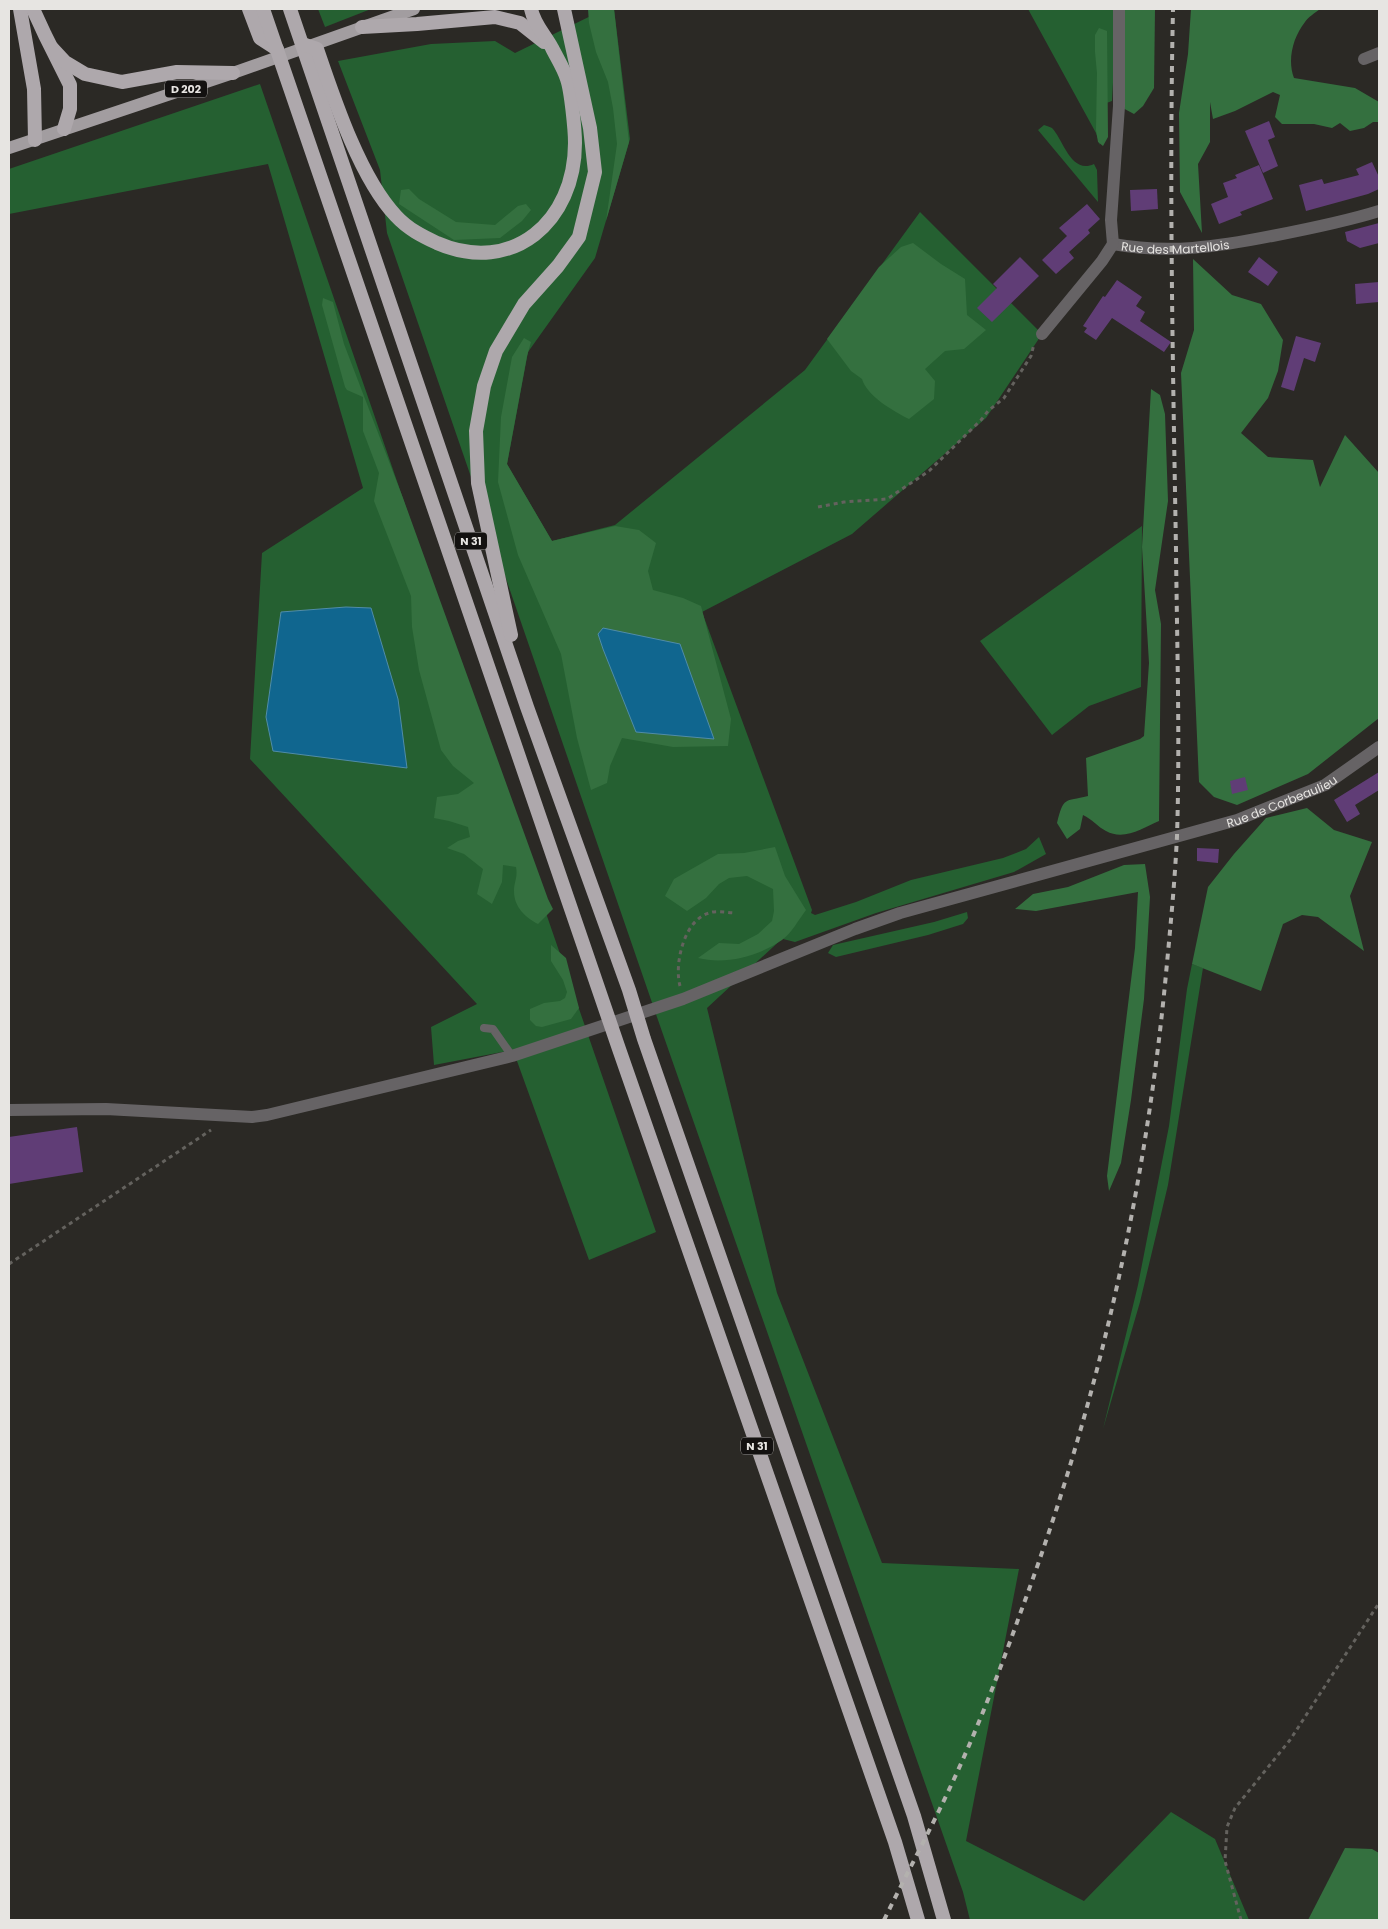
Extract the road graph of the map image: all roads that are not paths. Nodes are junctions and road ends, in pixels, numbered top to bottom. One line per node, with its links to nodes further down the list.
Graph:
1 (20, 9): 17 (highway)
2 (33, 9): 10 (highway)
3 (290, 9): 15 (highway)
4 (414, 9): 9 (main road, D 202)
5 (531, 9): 11 (highway)
6 (564, 9): 22 (highway)
7 (1119, 9): 20 (street, Rue des Martellois)
8 (254, 10): 27 (highway, N 31)
9 (362, 27): 11 (highway); 14 (main road, D 202)
10 (52, 48): 14 (highway); 16 (highway)
11 (552, 49): 15 (highway)
12 (1379, 53): 13 (street)
13 (1364, 59)
14 (233, 73): 16 (main road, D 202)
15 (324, 89): 22 (highway, N 31)
16 (64, 129): 17 (main road, D 202)
17 (35, 140): 18 (main road, D 202)
18 (9, 148)
19 (1379, 211): 20 (street, Rue des Martellois)
20 (1113, 244): 21 (street)
21 (1042, 334)
22 (528, 707): 28 (highway, N 31)
23 (1379, 747): 25 (street, Rue de Corbeaulieu)
24 (484, 1028): 25 (lane)
25 (512, 1056): 26 (street, Rue de Corbeaulieu)
26 (9, 1110)
27 (918, 1920)
28 (944, 1920)

